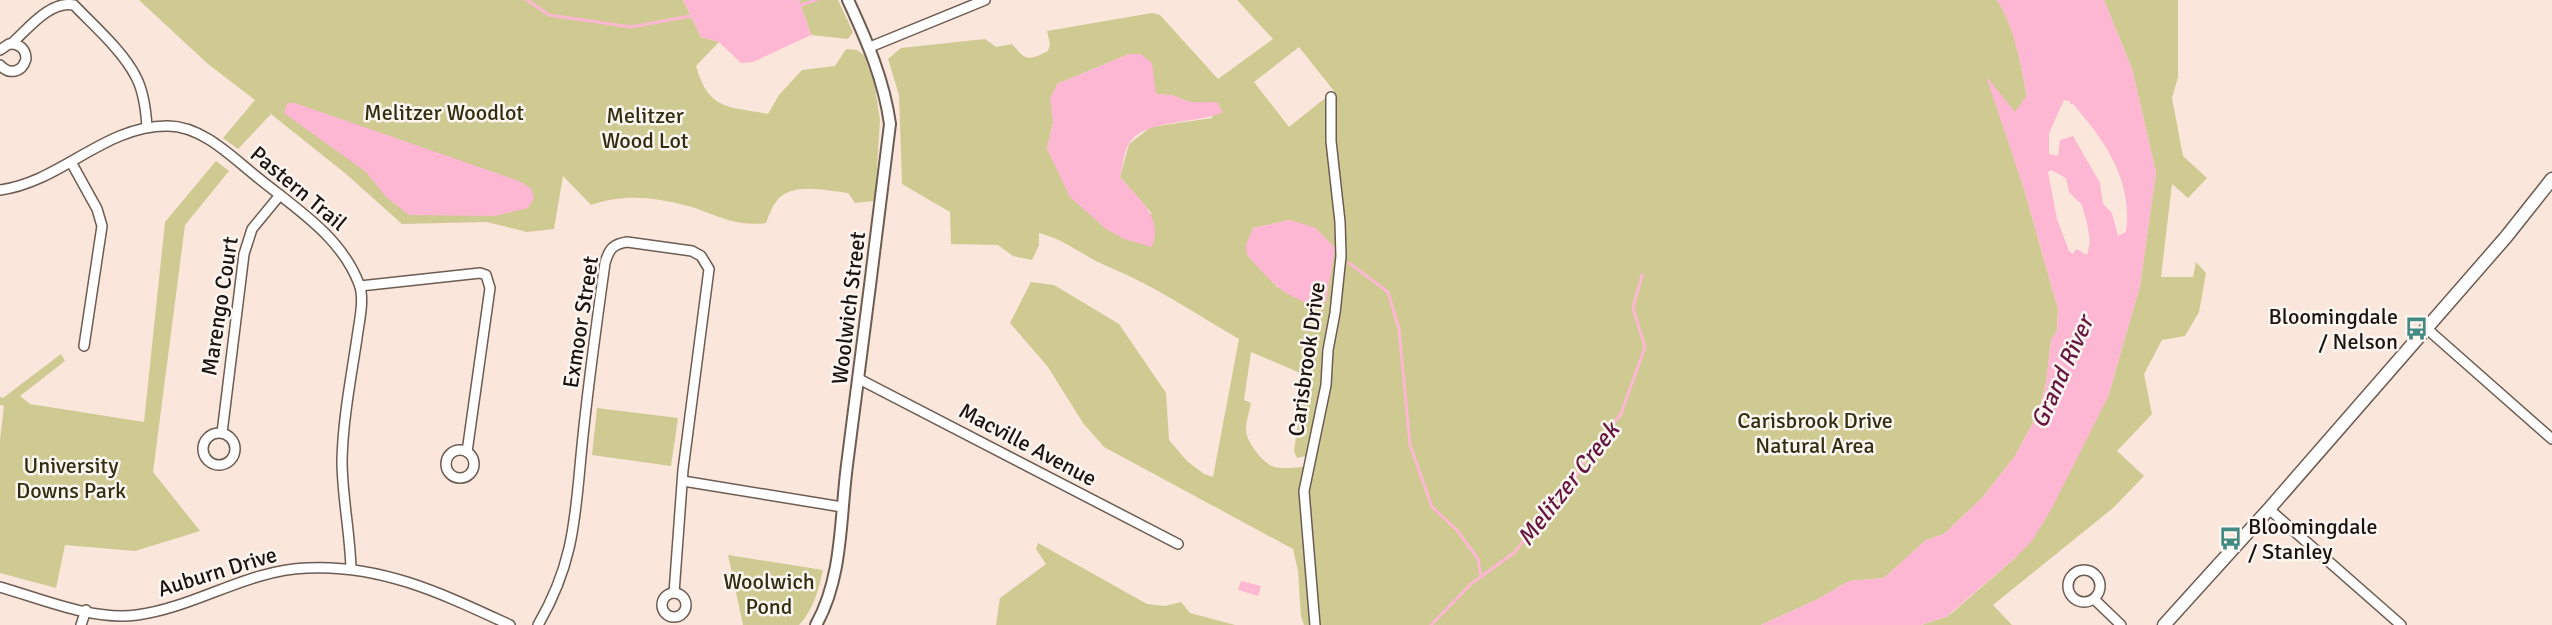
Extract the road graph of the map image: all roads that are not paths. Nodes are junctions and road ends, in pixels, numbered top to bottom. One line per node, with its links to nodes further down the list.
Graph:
1 (848, 0): 4 (street, Woolwich Street)
2 (985, 0): 4 (street)
3 (11, 44): 5 (street); 6 (street); 8 (street)
4 (870, 47): 16 (street, Woolwich Street)
5 (0, 50)
6 (0, 65)
7 (1331, 97): 33 (street, Carisbrook Drive)
8 (147, 128): 9 (street, Pastern Trail); 12 (street, Pastern Trail)
9 (71, 162): 11 (street, Pastern Trail); 15 (street)
10 (2552, 178): 14 (main road)
11 (0, 190)
12 (280, 195): 13 (street, Pastern Trail); 17 (street, Marengo Court)
13 (360, 286): 19 (street); 24 (street, Pastern Trail)
14 (2426, 328): 18 (street); 22 (main road)
15 (84, 346)
16 (858, 379): 21 (street, Woolwich Street); 23 (street, Macville Avenue)
17 (222, 433)
18 (2552, 439)
19 (467, 452)
20 (683, 481): 21 (street); 26 (street); 31 (street, Exmoor Street)
21 (842, 507): 32 (street, Woolwich Street)
22 (2270, 509): 35 (main road); 36 (street)
23 (1178, 544)
24 (351, 569): 28 (street, Auburn Drive); 30 (street, Auburn Drive)
25 (0, 587): 28 (street, Auburn Drive)
26 (674, 593)
27 (2094, 599): 34 (street)
28 (86, 610): 29 (street)
29 (81, 625)
30 (510, 625)
31 (538, 625)
32 (816, 625)
33 (1314, 625)
34 (2121, 625)
35 (2164, 625)
36 (2400, 625)

